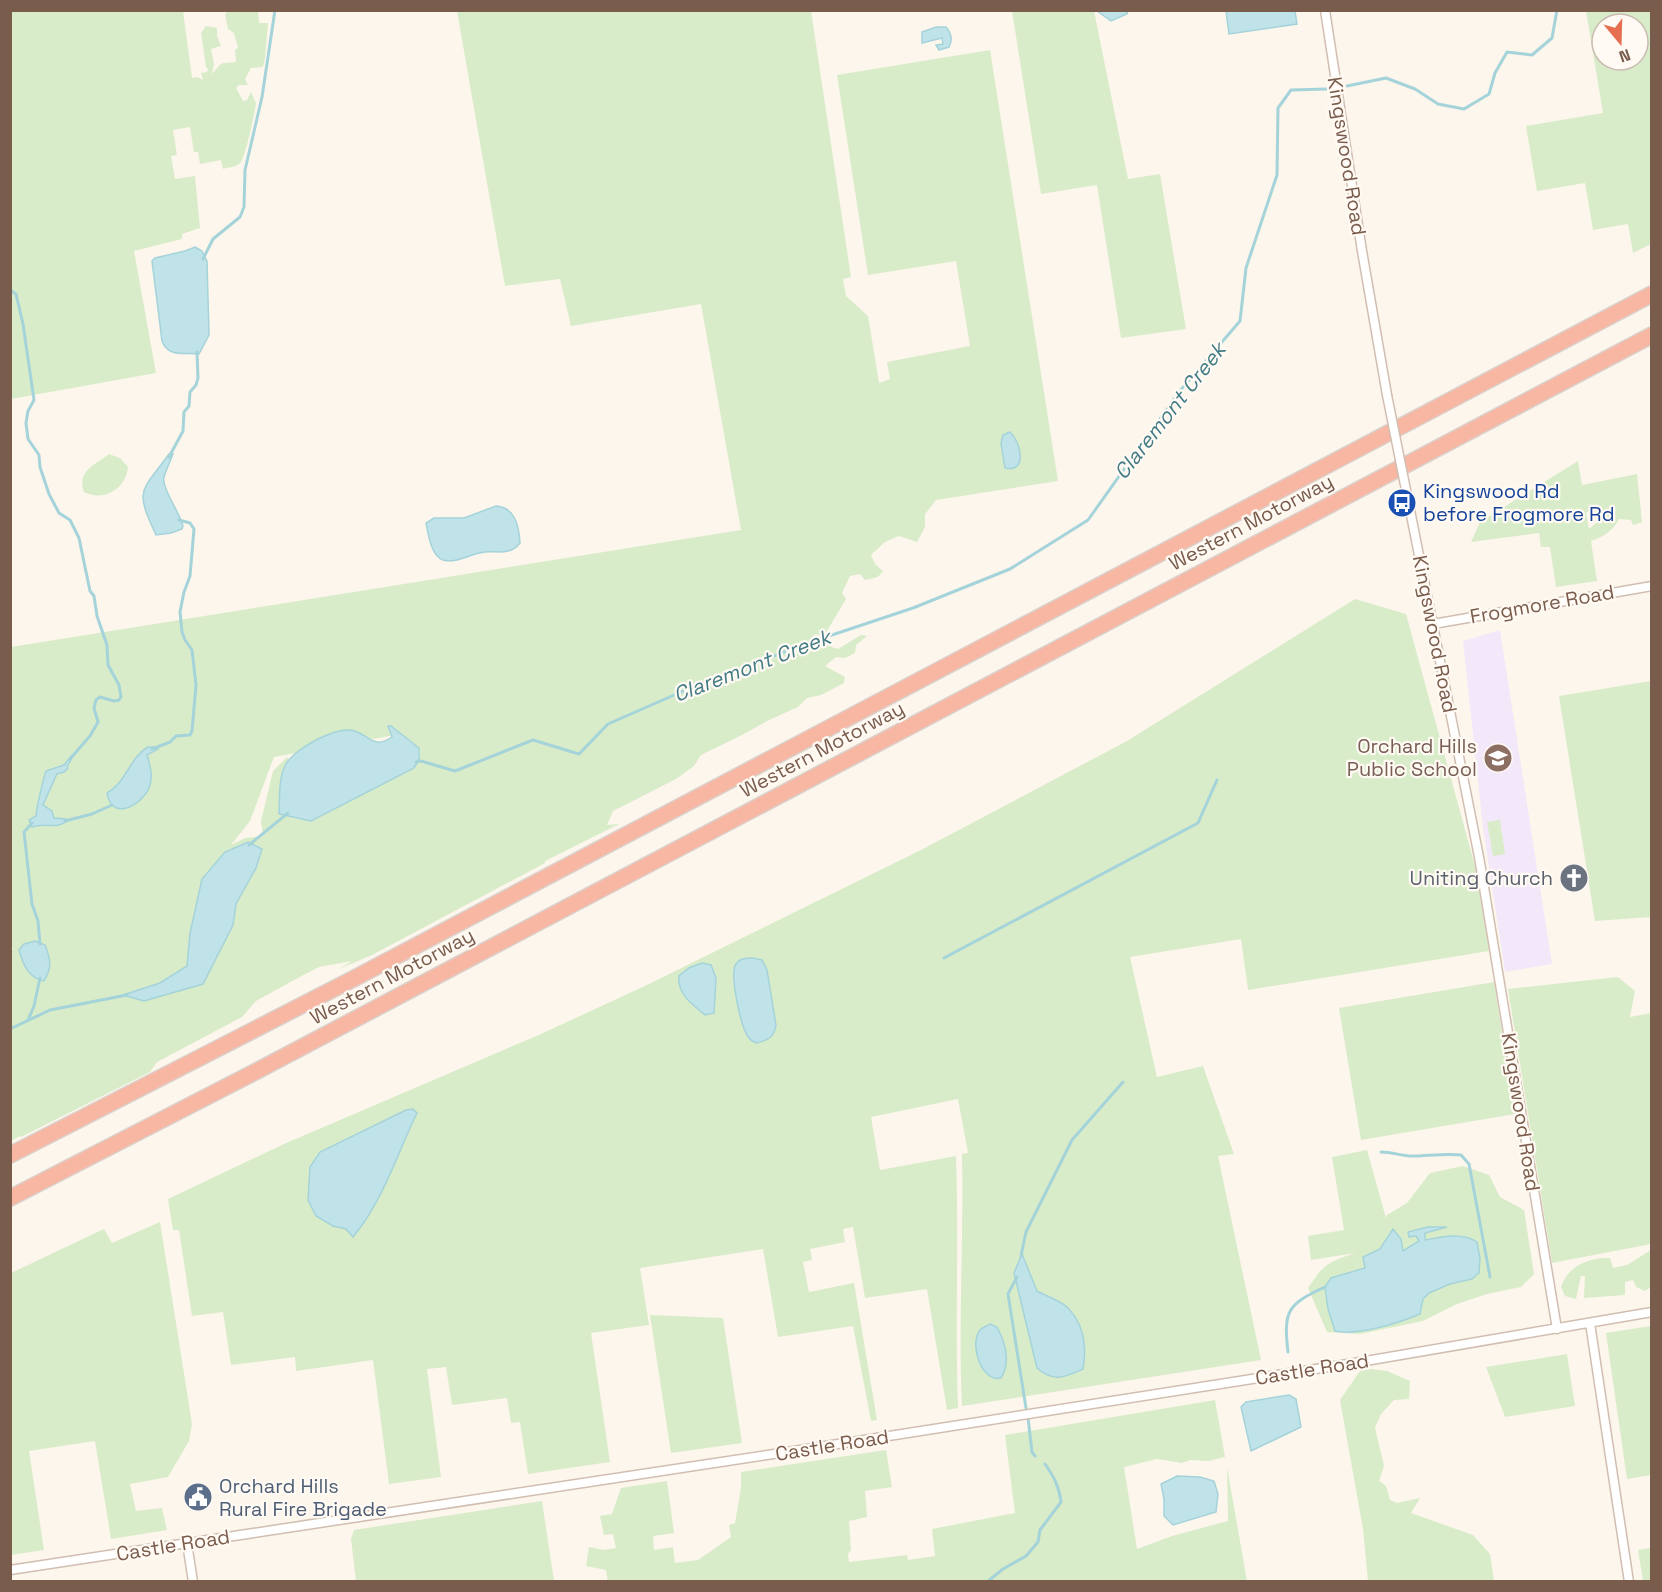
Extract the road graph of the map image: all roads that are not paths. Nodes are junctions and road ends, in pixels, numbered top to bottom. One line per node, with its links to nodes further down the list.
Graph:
1 (1325, 10): 5 (street, Kingswood Road, bridge)
2 (1652, 294): 6 (highway, Western Motorway)
3 (1652, 335): 7 (highway, Western Motorway)
4 (1652, 586): 5 (street, Frogmore Road)
5 (1433, 624): 10 (street, Kingswood Road)
6 (10, 1155)
7 (10, 1198)
8 (1652, 1312): 9 (street, Castle Road)
9 (1590, 1323): 10 (street, Castle Road); 14 (street)
10 (1557, 1329): 11 (street, Castle Road)
11 (187, 1543): 12 (street, Castle Road); 13 (street)
12 (10, 1570)
13 (193, 1581)
14 (1629, 1581)

